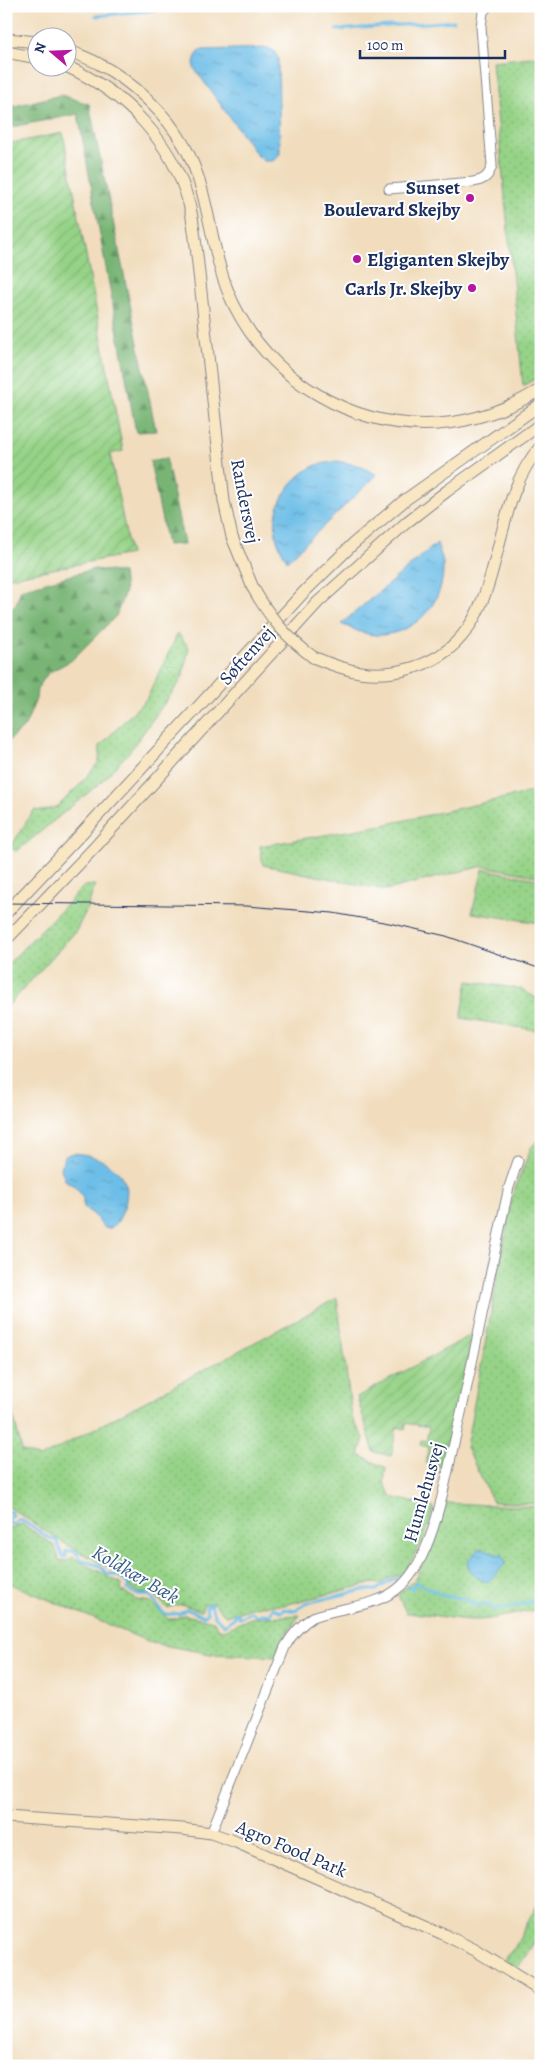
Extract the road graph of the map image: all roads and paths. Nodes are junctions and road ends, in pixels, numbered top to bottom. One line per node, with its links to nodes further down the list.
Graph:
1 (488, 6): 8 (street)
2 (6, 39): 3 (main road)
3 (28, 41)
4 (6, 52): 6 (main road)
5 (78, 55): 9 (main road)
6 (28, 56)
7 (78, 73): 12 (main road, Randersvej, bridge)
8 (389, 189)
9 (541, 390)
10 (541, 404): 13 (main road, Søftenvej)
11 (541, 424): 14 (main road, Søftenvej)
12 (541, 446)
13 (6, 913)
14 (6, 940)
15 (518, 1161): 17 (street, Humlehusvej)
16 (6, 1817): 17 (main road, Agro Food Park)
17 (211, 1833): 18 (main road, Agro Food Park)
18 (541, 1992)

